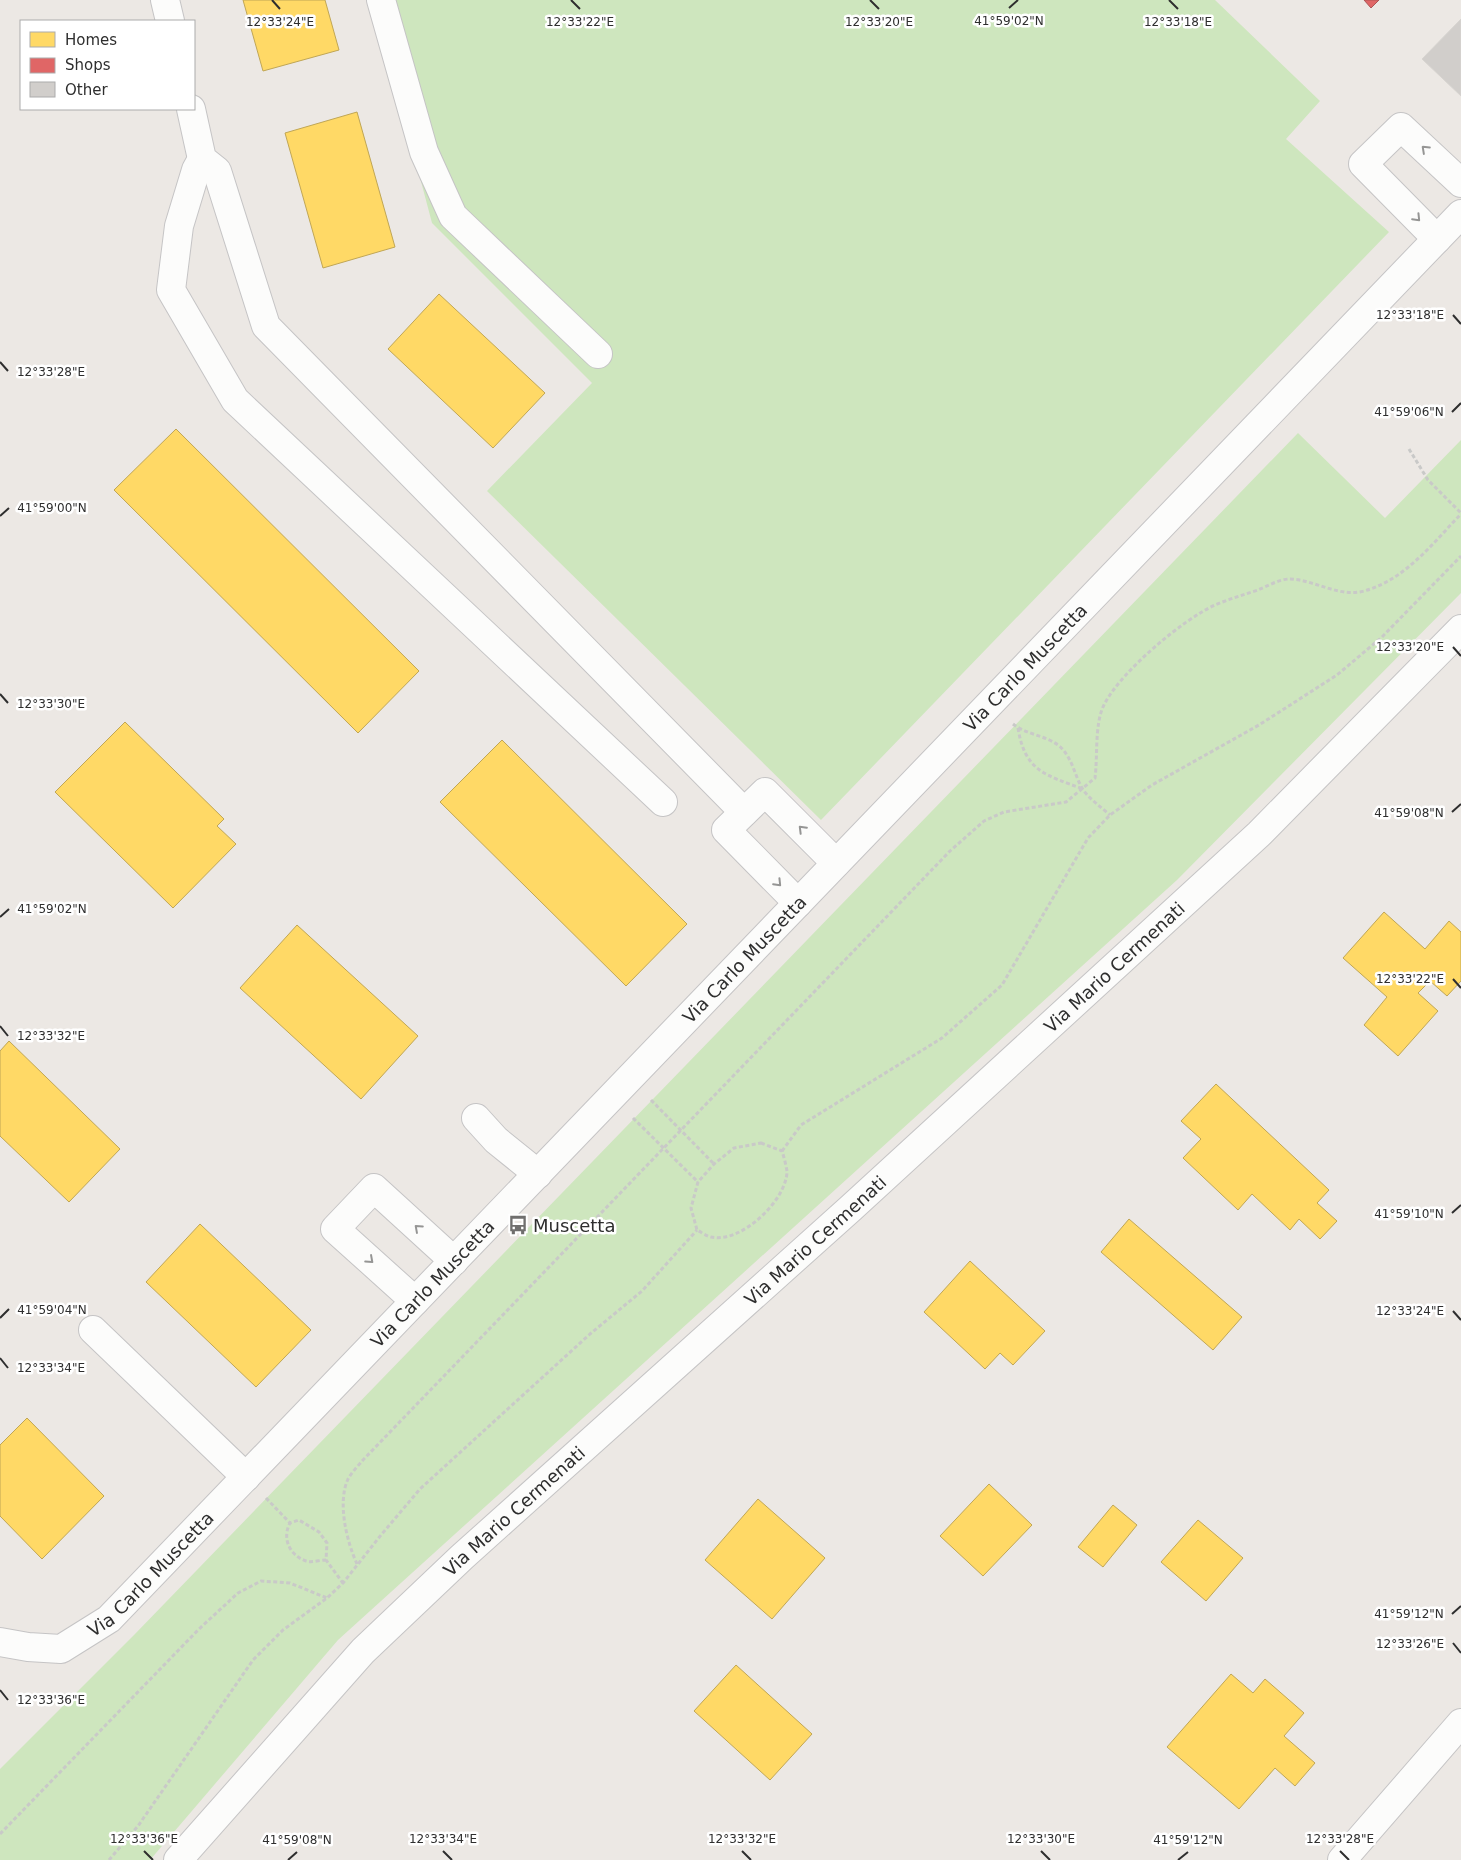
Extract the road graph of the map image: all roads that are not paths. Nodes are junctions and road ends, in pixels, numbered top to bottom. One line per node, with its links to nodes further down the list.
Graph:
1 (166, 0): 3 (street)
2 (381, 0): 9 (street)
3 (170, 20)
4 (191, 110): 5 (street)
5 (202, 159): 11 (street); 12 (street)
6 (1461, 183): 8 (street, one-way to 8)
7 (1461, 214): 8 (street, Via Carlo Muscetta)
8 (1437, 239): 13 (street, Via Carlo Muscetta)
9 (598, 354)
10 (1461, 628): 23 (street, Via Mario Cermenati)
11 (663, 802)
12 (744, 812): 13 (street, one-way to 12); 14 (street, one-way to 14)
13 (836, 863): 14 (street, Via Carlo Muscetta)
14 (798, 903): 16 (street, Via Carlo Muscetta)
15 (476, 1118): 16 (street)
16 (538, 1174): 17 (street, Via Carlo Muscetta)
17 (454, 1261): 18 (street, Via Carlo Muscetta); 18 (street, one-way to 18)
18 (415, 1301): 20 (street, Via Carlo Muscetta)
19 (93, 1330): 20 (street)
20 (246, 1477): 21 (street, Via Carlo Muscetta)
21 (0, 1642)
22 (1461, 1723): 24 (street)
23 (178, 1860)
24 (1342, 1860)

